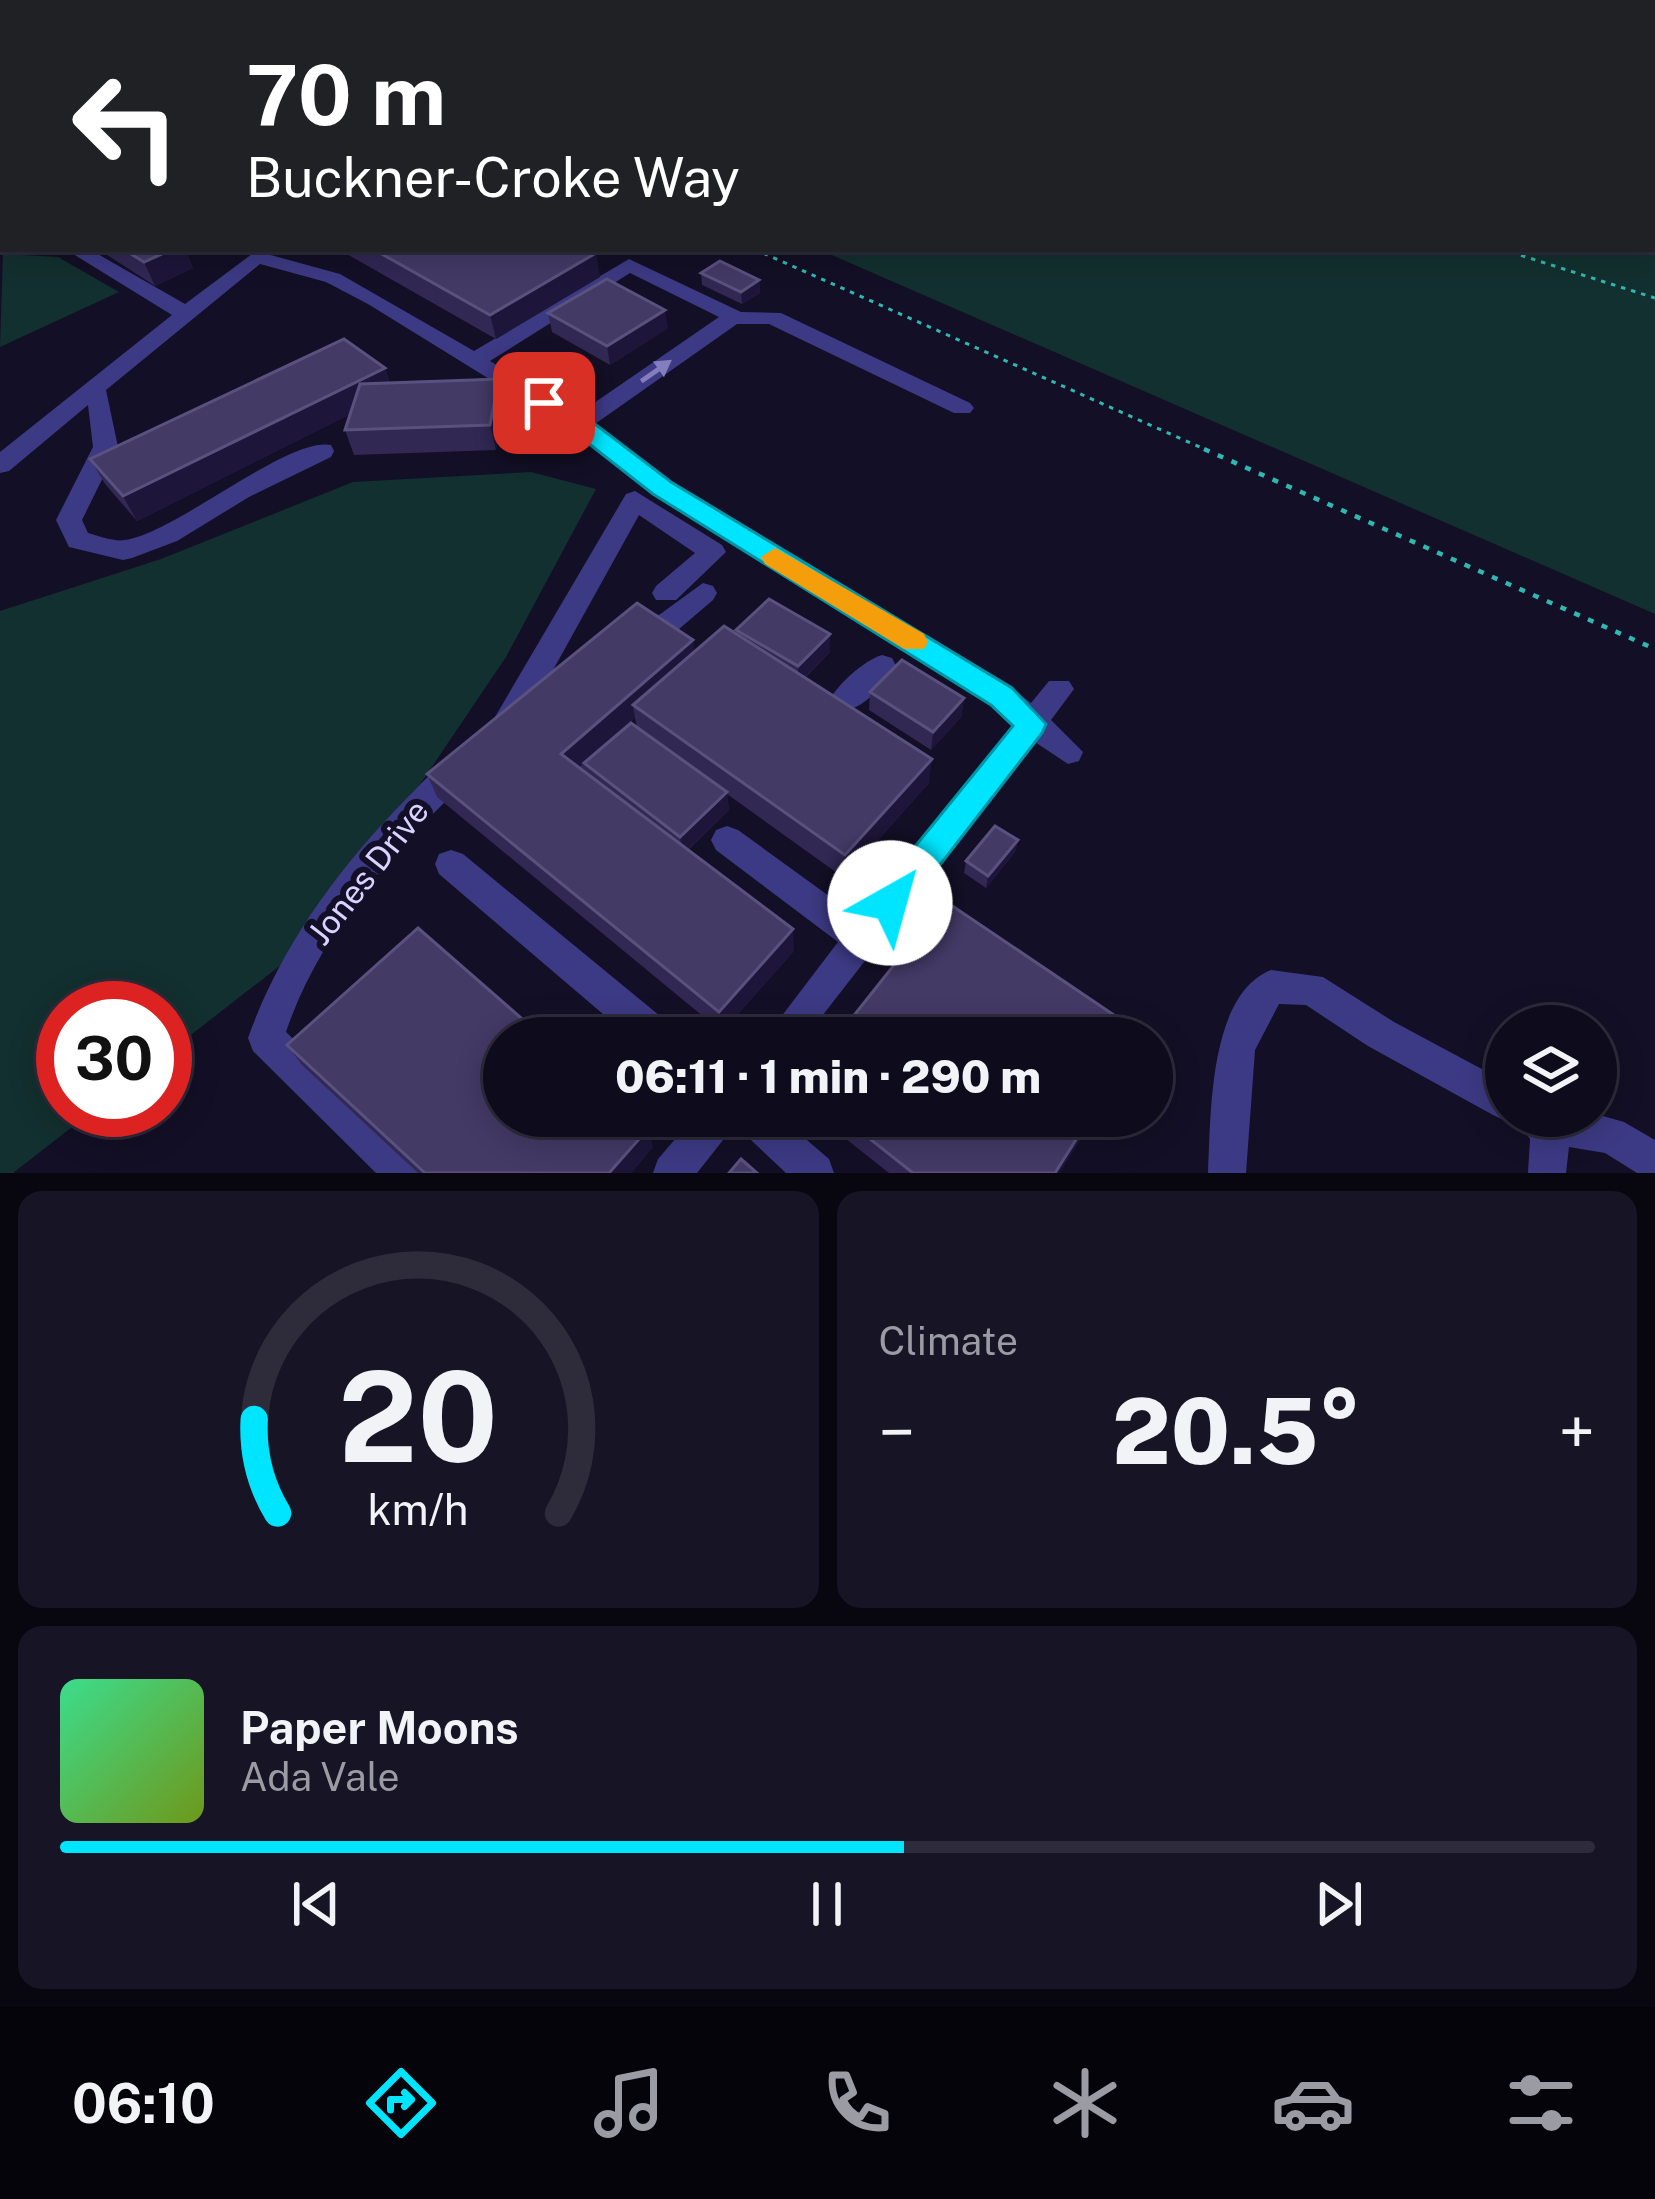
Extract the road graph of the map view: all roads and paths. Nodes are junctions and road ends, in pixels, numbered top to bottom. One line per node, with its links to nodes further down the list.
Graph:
1 (80, 252): 5 (street)
2 (761, 252): 16 (path)
3 (1510, 252): 4 (path)
4 (1655, 298)
5 (186, 314): 7 (street); 8 (street)
6 (734, 316): 7 (street); 9 (street); 10 (street, one-way to 6)
7 (473, 361): 10 (street)
8 (94, 388): 11 (street); 12 (street)
9 (962, 408)
10 (579, 424): 21 (street)
11 (322, 451)
12 (5, 458)
13 (666, 593): 22 (street, Jones Drive)
14 (703, 593): 15 (street)
15 (626, 631)
16 (1655, 649)
17 (882, 666): 20 (street)
18 (573, 674): 22 (street)
19 (1059, 689): 21 (street)
20 (843, 702)
21 (1031, 724): 23 (street); 26 (street)
22 (502, 732): 35 (street, Jones Drive)
23 (1068, 752)
24 (728, 841): 26 (street)
25 (451, 864): 27 (street)
26 (861, 939): 28 (street)
27 (633, 1017)
28 (800, 1017)
29 (1485, 1091): 38 (street)
30 (703, 1137): 36 (street)
31 (774, 1137): 37 (street)
32 (1548, 1137): 39 (street)
33 (1614, 1137): 34 (street)
34 (1655, 1162)
35 (404, 1173)
36 (673, 1173)
37 (815, 1173)
38 (1227, 1173)
39 (1547, 1173)

